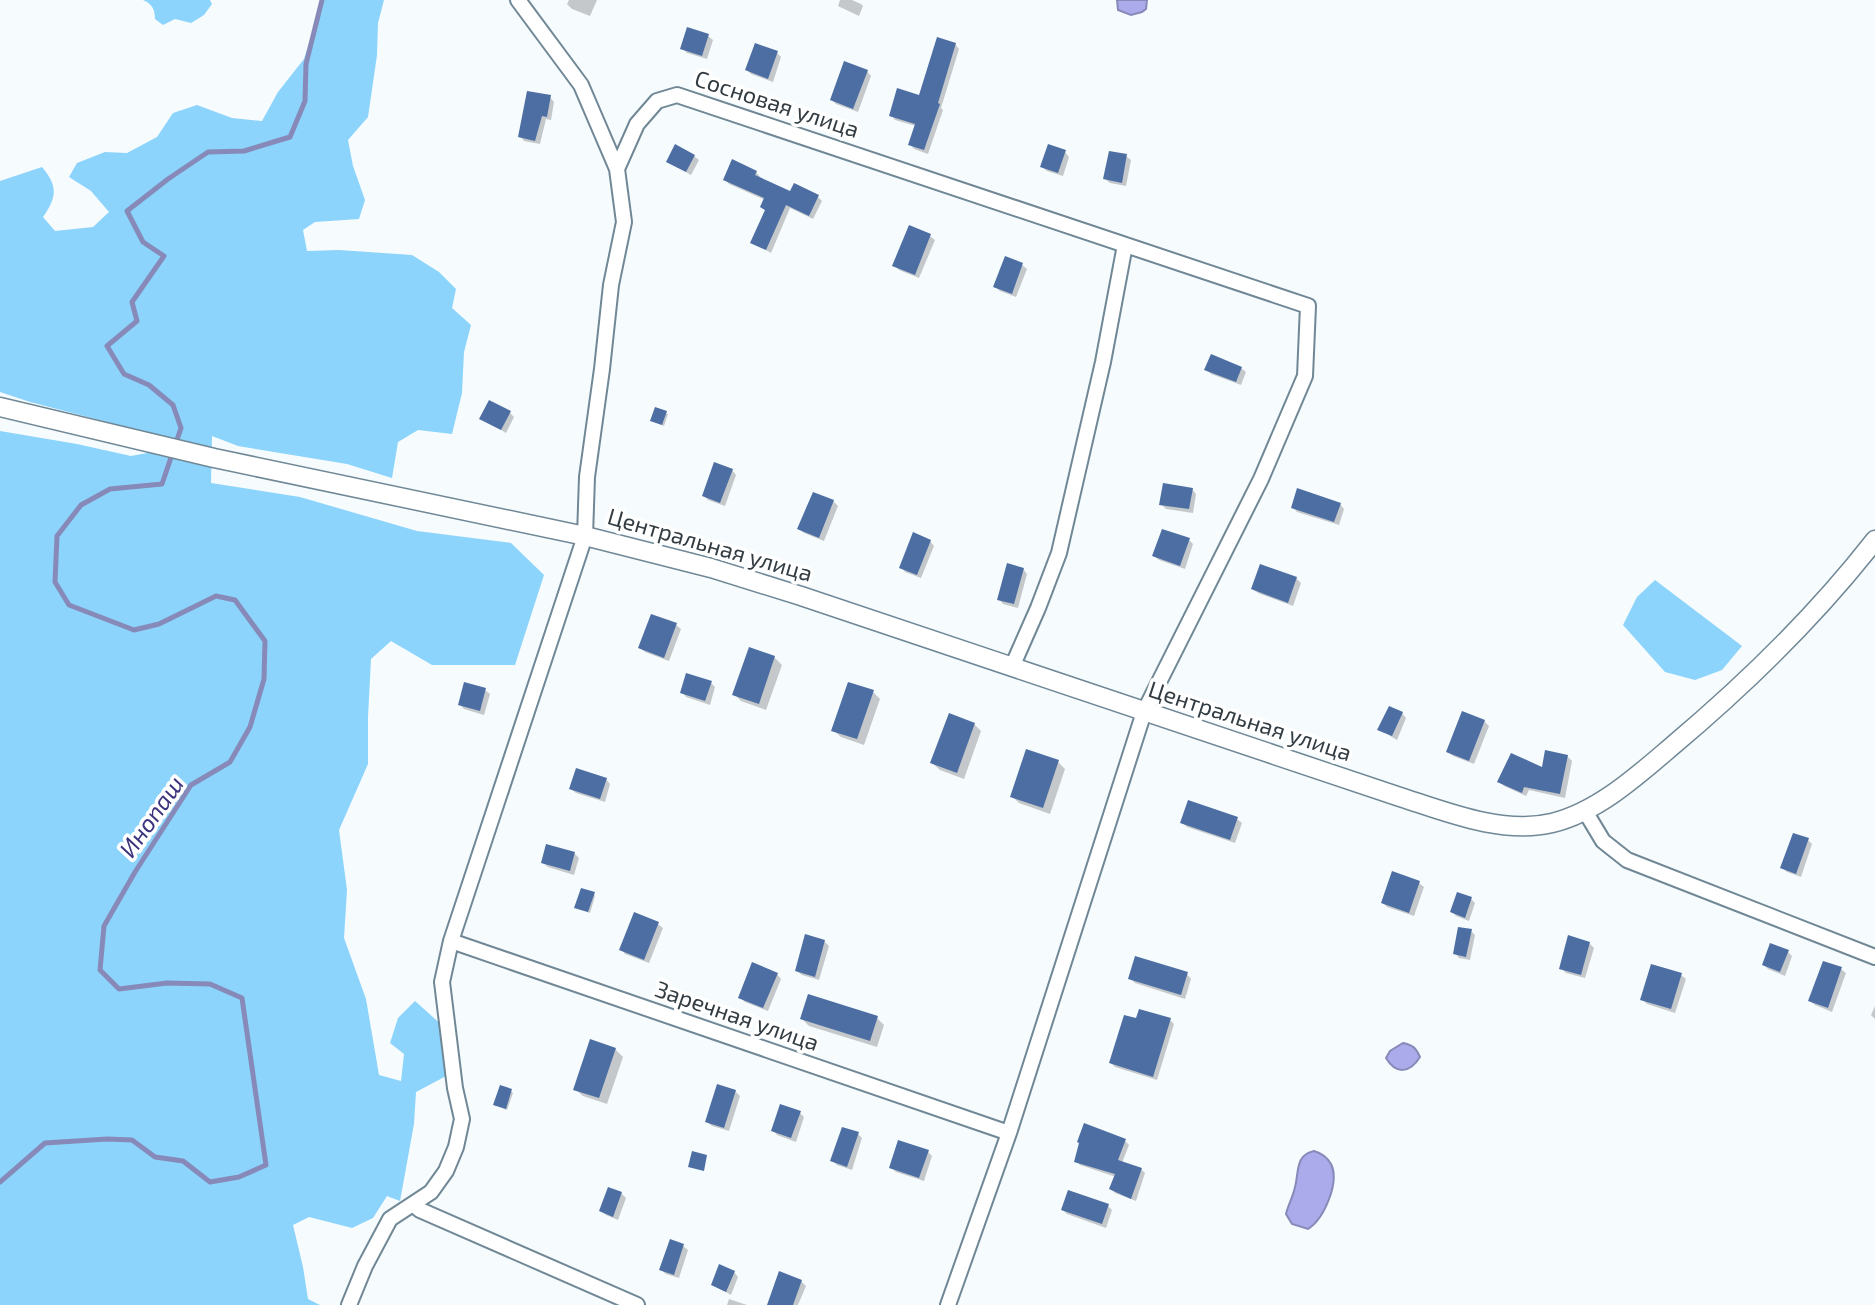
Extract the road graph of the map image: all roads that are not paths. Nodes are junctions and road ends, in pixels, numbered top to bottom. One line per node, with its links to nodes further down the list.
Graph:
1 (518, 0): 2 (street)
2 (617, 169): 3 (street, Сосновая улица); 5 (street)
3 (1125, 245): 7 (street); 8 (street, Сосновая улица)
4 (0, 407): 5 (street, Центральная улица)
5 (585, 536): 7 (street, Центральная улица); 10 (street)
6 (1875, 540): 9 (street, Центральная улица)
7 (1012, 667): 8 (street, Центральная улица)
8 (1144, 712): 9 (street, Центральная улица); 12 (street)
9 (1585, 811): 11 (street)
10 (451, 941): 12 (street, Заречная улица); 13 (street)
11 (1875, 957)
12 (1009, 1133): 16 (street)
13 (414, 1205): 14 (street); 15 (street)
14 (349, 1305)
15 (637, 1305)
16 (948, 1305)

